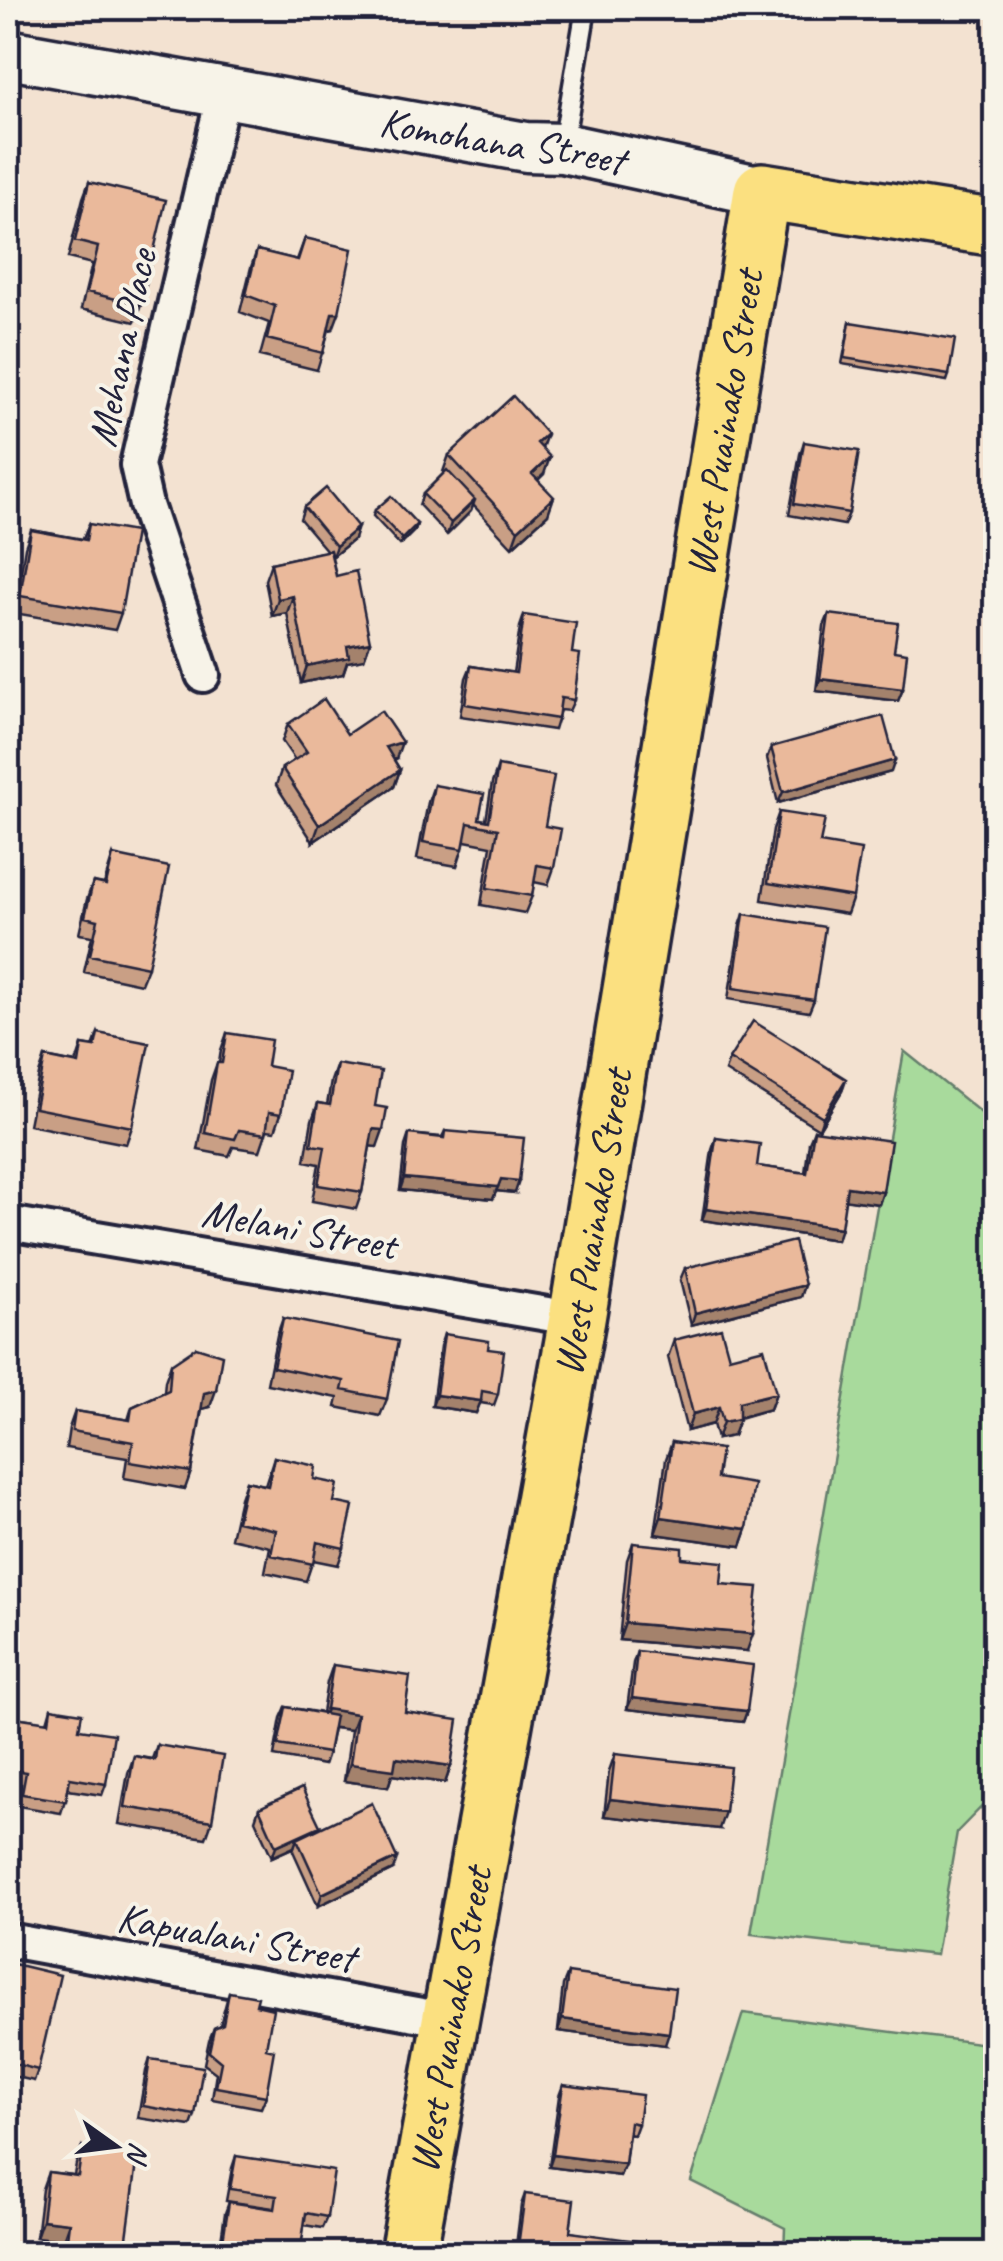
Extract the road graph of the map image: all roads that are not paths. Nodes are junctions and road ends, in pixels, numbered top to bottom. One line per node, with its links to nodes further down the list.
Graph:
1 (586, 8): 4 (lane)
2 (8, 54): 3 (street, Komohana Street)
3 (224, 92): 4 (street, Komohana Street); 7 (street, Mehana Place)
4 (563, 148): 5 (street, Komohana Street)
5 (762, 191): 6 (highway, Komohana Street); 9 (highway, West Puainako Street)
6 (996, 228)
7 (203, 674)
8 (8, 1223): 9 (street, Melani Street)
9 (577, 1319): 11 (highway, West Puainako Street)
10 (8, 1940): 11 (street, Kapualani Street)
11 (449, 2020): 12 (highway, West Puainako Street)
12 (408, 2254)

